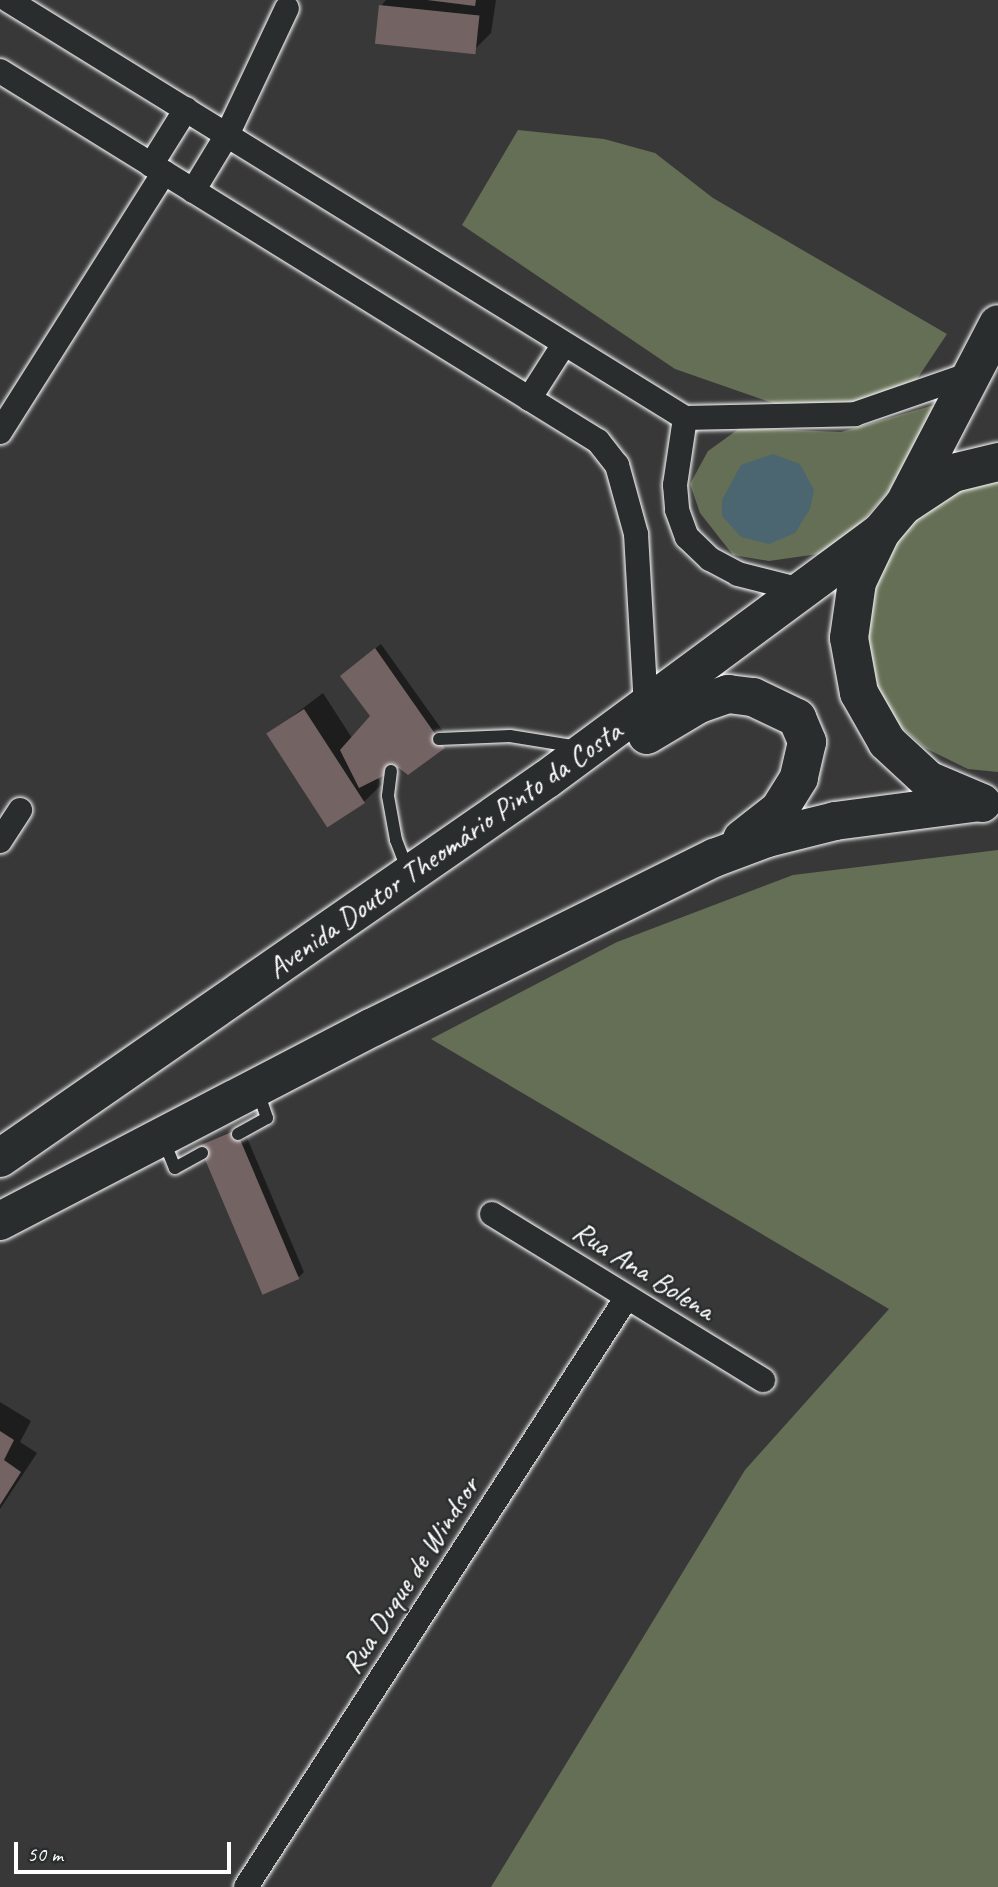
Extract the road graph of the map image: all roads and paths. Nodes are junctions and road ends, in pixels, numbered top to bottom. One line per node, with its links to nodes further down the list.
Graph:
1 (8, 0): 4 (street)
2 (287, 8): 5 (street)
3 (0, 71): 6 (street)
4 (186, 109): 5 (street); 6 (street)
5 (227, 135): 7 (street); 9 (street)
6 (157, 169): 7 (street); 13 (street)
7 (193, 191): 11 (street)
8 (998, 324): 10 (main road)
9 (564, 344): 11 (street); 12 (street)
10 (976, 372): 12 (street); 15 (main road)
11 (529, 399): 17 (street)
12 (685, 418): 16 (street)
13 (0, 432)
14 (998, 461): 15 (main road, Avenida Doutor Theomário Pinto da Costa)
15 (892, 519): 16 (main road, Avenida Doutor Theomário Pinto da Costa); 21 (main road)
16 (805, 591): 17 (main road, Avenida Doutor Theomário Pinto da Costa)
17 (646, 708): 19 (main road, Avenida Doutor Theomário Pinto da Costa)
18 (439, 739): 19 (lane)
19 (588, 749): 23 (main road, Avenida Doutor Theomário Pinto da Costa)
20 (391, 771): 26 (lane)
21 (989, 803): 25 (main road)
22 (20, 810): 24 (street)
23 (480, 825): 25 (main road); 26 (main road, Avenida Doutor Theomário Pinto da Costa)
24 (0, 841)
25 (714, 858): 27 (main road)
26 (409, 874): 31 (main road, Avenida Doutor Theomário Pinto da Costa)
27 (256, 1088): 28 (lane); 29 (main road)
28 (238, 1134)
29 (162, 1138): 30 (lane); 33 (main road)
30 (202, 1153)
31 (0, 1158)
32 (492, 1214): 34 (street, Rua Ana Bolena)
33 (0, 1221)
34 (627, 1297): 35 (street, Rua Ana Bolena); 36 (street, Rua Duque de Windsor)
35 (762, 1380)
36 (246, 1887)

